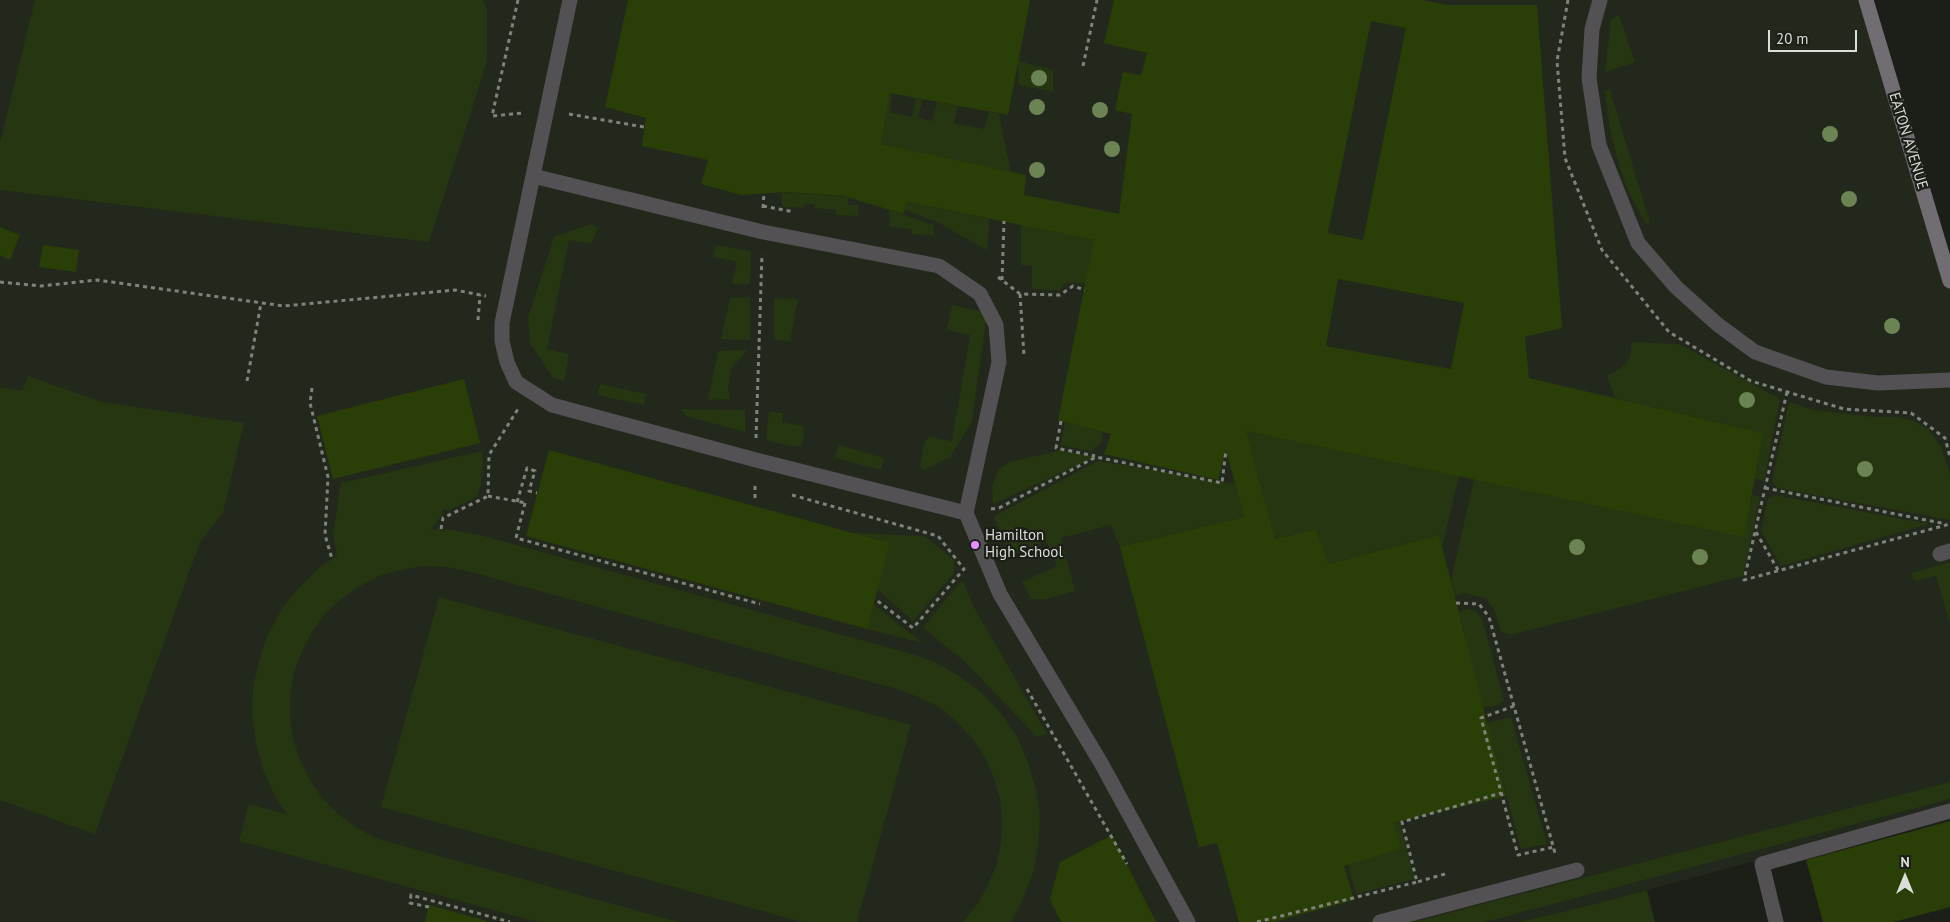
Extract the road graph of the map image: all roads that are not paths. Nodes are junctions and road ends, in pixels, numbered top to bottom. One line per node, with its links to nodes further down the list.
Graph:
1 (570, 0): 4 (lane)
2 (1600, 0): 6 (lane)
3 (1866, 0): 5 (street, EATON AVENUE)
4 (533, 176): 7 (lane); 7 (lane)
5 (1950, 282)
6 (1950, 380)
7 (966, 514): 10 (lane)
8 (1950, 812): 12 (lane)
9 (1577, 870): 11 (lane)
10 (1188, 922)
11 (1380, 922)
12 (1776, 922)

